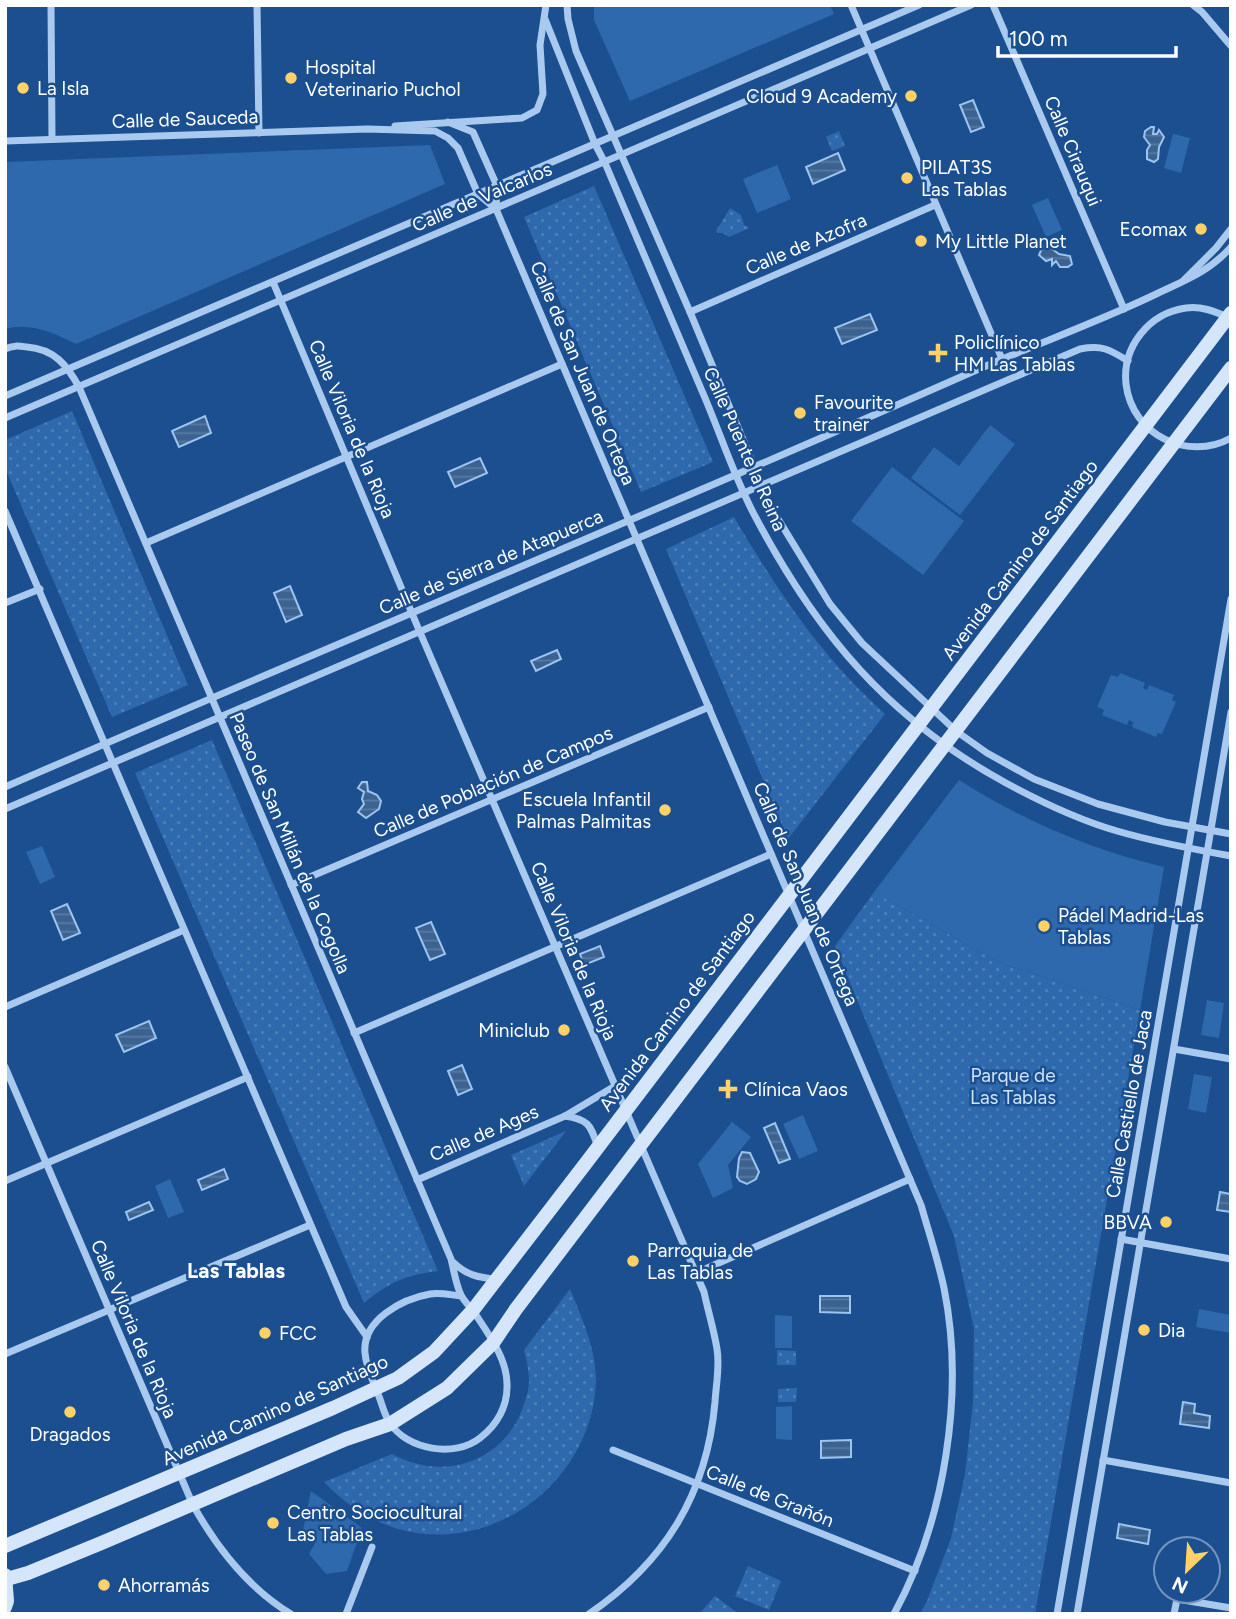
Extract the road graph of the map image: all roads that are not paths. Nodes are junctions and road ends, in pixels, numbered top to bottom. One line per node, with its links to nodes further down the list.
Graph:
1 (51, 5): 18 (street)
2 (257, 5): 16 (street)
3 (546, 5): 10 (street)
4 (567, 5): 17 (street, Calle Puente la Reina)
5 (851, 5): 11 (street)
6 (919, 5): 11 (street, Calle de Valcarlos)
7 (971, 5): 13 (street, Calle de Valcarlos)
8 (993, 5): 32 (street, Calle Cirauqui)
9 (1193, 5): 12 (street)
10 (545, 19): 14 (street, Calle de Sauceda); 20 (street, Calle Puente la Reina)
11 (862, 30): 13 (street); 17 (street, Calle de Valcarlos)
12 (1231, 46)
13 (870, 48): 21 (street, Calle de Valcarlos); 25 (street)
14 (448, 122): 15 (street, Calle de Sauceda); 23 (street)
15 (366, 129): 16 (street, Calle de Sauceda); 24 (street, Calle de Sauceda)
16 (259, 133): 18 (street, Calle de Sauceda)
17 (613, 136): 20 (street, Calle de Valcarlos); 21 (street, Calle Puente la Reina)
18 (51, 139): 19 (street, Calle de Sauceda)
19 (5, 141)
20 (595, 144): 22 (street, Calle Puente la Reina); 23 (street, Calle de Valcarlos)
21 (622, 155): 22 (street, Calle de Valcarlos); 33 (street, Calle Puente la Reina)
22 (605, 163): 26 (street, Calle de Valcarlos); 49 (street, Calle Puente la Reina)
23 (497, 186): 24 (street, Calle de Valcarlos); 26 (street, Calle de San Juan de Ortega)
24 (478, 194): 26 (street, Calle de San Juan de Ortega); 29 (street, Calle de Valcarlos)
25 (935, 205): 33 (street, Calle de Azofra); 36 (street)
26 (496, 209): 31 (street, Calle de Valcarlos); 38 (street, Calle de San Juan de Ortega)
27 (1231, 229): 30 (street, Calle de Sierra de Atapuerca)
28 (1231, 247): 30 (street, Calle de Sierra de Atapuerca)
29 (273, 282): 31 (street, Calle Viloria de la Rioja); 39 (street, Calle de Valcarlos)
30 (1182, 282): 32 (street, Calle de Sierra de Atapuerca)
31 (280, 301): 41 (street, Calle de Valcarlos); 47 (street, Calle Viloria de la Rioja)
32 (1124, 309): 36 (street, Calle de Sierra de Atapuerca)
33 (690, 312): 48 (street, Calle Puente la Reina)
34 (1230, 317): 37 (street); 44 (street, Avenida Camino de Santiago)
35 (5, 349): 39 (street, Paseo de San Millán de la Cogolla)
36 (1002, 359): 48 (street, Calle de Sierra de Atapuerca)
37 (1128, 361): 44 (street); 50 (street, Calle de Sierra de Atapuerca)
38 (562, 364): 47 (street); 53 (street, Calle de San Juan de Ortega)
39 (69, 369): 41 (street, Paseo de San Millán de la Cogolla); 42 (street, Calle de Valcarlos)
40 (1231, 369): 46 (street)
41 (79, 387): 43 (street, Calle de Valcarlos); 55 (street, Paseo de San Millán de la Cogolla)
42 (5, 396)
43 (5, 418)
44 (1146, 426): 46 (street); 63 (street, Avenida Camino de Santiago)
45 (1230, 440): 46 (street)
46 (1174, 444): 67 (street)
47 (346, 456): 55 (street); 59 (street, Calle Viloria de la Rioja)
48 (755, 467): 49 (street, Calle de Sierra de Atapuerca); 50 (street, Calle Puente la Reina)
49 (737, 475): 51 (street, Calle Puente la Reina); 53 (street, Calle de Sierra de Atapuerca)
50 (763, 485): 51 (street, Calle de Sierra de Atapuerca); 63 (street, Calle Puente la Reina)
51 (745, 493): 54 (street, Calle de Sierra de Atapuerca); 66 (street, Calle Puente la Reina)
52 (5, 511): 56 (street)
53 (628, 520): 54 (street, Calle de San Juan de Ortega); 59 (street, Calle de Sierra de Atapuerca)
54 (637, 540): 60 (street, Calle de Sierra de Atapuerca); 62 (street, Calle de San Juan de Ortega)
55 (146, 543): 61 (street, Paseo de San Millán de la Cogolla)
56 (40, 589): 58 (street); 68 (street)
57 (1231, 599): 74 (street, Calle Castiello de Jaca)
58 (5, 603)
59 (412, 612): 60 (street, Calle Viloria de la Rioja); 61 (street, Calle de Sierra de Atapuerca)
60 (419, 630): 65 (street, Calle de Sierra de Atapuerca); 72 (street, Calle Viloria de la Rioja)
61 (212, 699): 65 (street, Paseo de San Millán de la Cogolla); 68 (street, Calle de Sierra de Atapuerca)
62 (709, 708): 72 (street, Calle de Población de Campos); 79 (street, Calle de San Juan de Ortega)
63 (931, 709): 66 (street, Avenida Camino de Santiago); 67 (street, Calle Puente la Reina)
64 (1231, 712): 75 (street, Calle Castiello de Jaca)
65 (219, 717): 70 (street, Calle de Sierra de Atapuerca); 81 (street, Paseo de San Millán de la Cogolla)
66 (918, 726): 69 (street, Calle Puente la Reina); 82 (street, Avenida Camino de Santiago)
67 (956, 731): 69 (street); 74 (street, Calle Puente la Reina)
68 (104, 744): 70 (street); 71 (street, Calle de Sierra de Atapuerca)
69 (944, 747): 77 (street, Calle Puente la Reina); 84 (street)
70 (112, 763): 73 (street, Calle de Sierra de Atapuerca); 83 (street)
71 (5, 787)
72 (492, 799): 81 (street, Calle de Población de Campos); 85 (street, Calle Viloria de la Rioja)
73 (5, 809)
74 (1192, 827): 75 (street, Calle Puente la Reina); 77 (street, Calle Castiello de Jaca)
75 (1211, 831): 76 (street, Calle Puente la Reina); 78 (street, Calle Castiello de Jaca)
76 (1231, 834)
77 (1188, 849): 78 (street, Calle Puente la Reina); 102 (street, Calle Castiello de Jaca)
78 (1208, 852): 80 (street, Calle Puente la Reina); 88 (street, Calle Castiello de Jaca)
79 (771, 854): 82 (street, Calle de San Juan de Ortega); 85 (street)
80 (1231, 856)
81 (290, 885): 87 (street, Paseo de San Millán de la Cogolla)
82 (789, 895): 84 (street, Calle de San Juan de Ortega); 93 (street, Avenida Camino de Santiago)
83 (184, 930): 86 (street); 91 (street)
84 (804, 930): 95 (street); 98 (street, Calle de San Juan de Ortega)
85 (555, 946): 87 (street); 92 (street, Calle Viloria de la Rioja)
86 (5, 1007)
87 (354, 1032): 99 (street, Paseo de San Millán de la Cogolla)
88 (1174, 1049): 89 (street); 103 (street, Calle Castiello de Jaca)
89 (1231, 1059)
90 (5, 1067): 97 (street, Calle Viloria de la Rioja)
91 (248, 1077): 97 (street); 101 (street)
92 (615, 1086): 93 (street, Calle Viloria de la Rioja); 94 (street, Calle de Ages)
93 (625, 1110): 95 (street, Calle Viloria de la Rioja); 96 (street, Avenida Camino de Santiago)
94 (565, 1116): 96 (street, Calle de Ages); 99 (street, Calle de Ages)
95 (640, 1146): 106 (street, Calle Viloria de la Rioja); 112 (street)
96 (598, 1147): 107 (street, Avenida Camino de Santiago)
97 (46, 1163): 100 (street); 109 (street, Calle Viloria de la Rioja)
98 (910, 1179): 106 (street); 124 (street, Calle de San Juan de Ortega)
99 (417, 1180): 104 (street, Paseo de San Millán de la Cogolla)
100 (5, 1181)
101 (310, 1225): 109 (street); 111 (street)
102 (1121, 1239): 103 (street); 132 (street, Calle Castiello de Jaca)
103 (1140, 1243): 105 (street); 117 (street, Calle Castiello de Jaca)
104 (451, 1259): 107 (street); 108 (street, Paseo de San Millán de la Cogolla)
105 (1231, 1259)
106 (696, 1273): 120 (street, Calle Viloria de la Rioja)
107 (496, 1279): 110 (street, Avenida Camino de Santiago)
108 (461, 1296): 110 (street); 111 (street)
109 (109, 1310): 113 (street); 118 (street, Calle Viloria de la Rioja)
110 (473, 1310): 112 (street); 114 (street, Avenida Camino de Santiago)
111 (368, 1337): 114 (street)
112 (493, 1343): 115 (street); 115 (street)
113 (5, 1354)
114 (376, 1388): 115 (street); 118 (street, Avenida Camino de Santiago)
115 (390, 1424): 121 (street)
116 (614, 1450): 120 (street, Calle de Grañón)
117 (1103, 1461): 119 (street); 133 (street, Calle Castiello de Jaca)
118 (178, 1475): 121 (street, Calle Viloria de la Rioja); 122 (street, Avenida Camino de Santiago)
119 (1231, 1483)
120 (697, 1484): 124 (street, Calle de Grañón); 130 (street, Calle Viloria de la Rioja)
121 (193, 1505): 125 (street); 128 (street, Calle Viloria de la Rioja)
122 (5, 1546)
123 (372, 1548): 129 (street)
124 (915, 1571): 131 (street, Calle de San Juan de Ortega)
125 (6, 1577): 126 (street)
126 (5, 1607)
127 (1231, 1608): 134 (street)
128 (291, 1614)
129 (346, 1614)
130 (589, 1614)
131 (894, 1614)
132 (1057, 1614)
133 (1077, 1614)
134 (1174, 1614)

